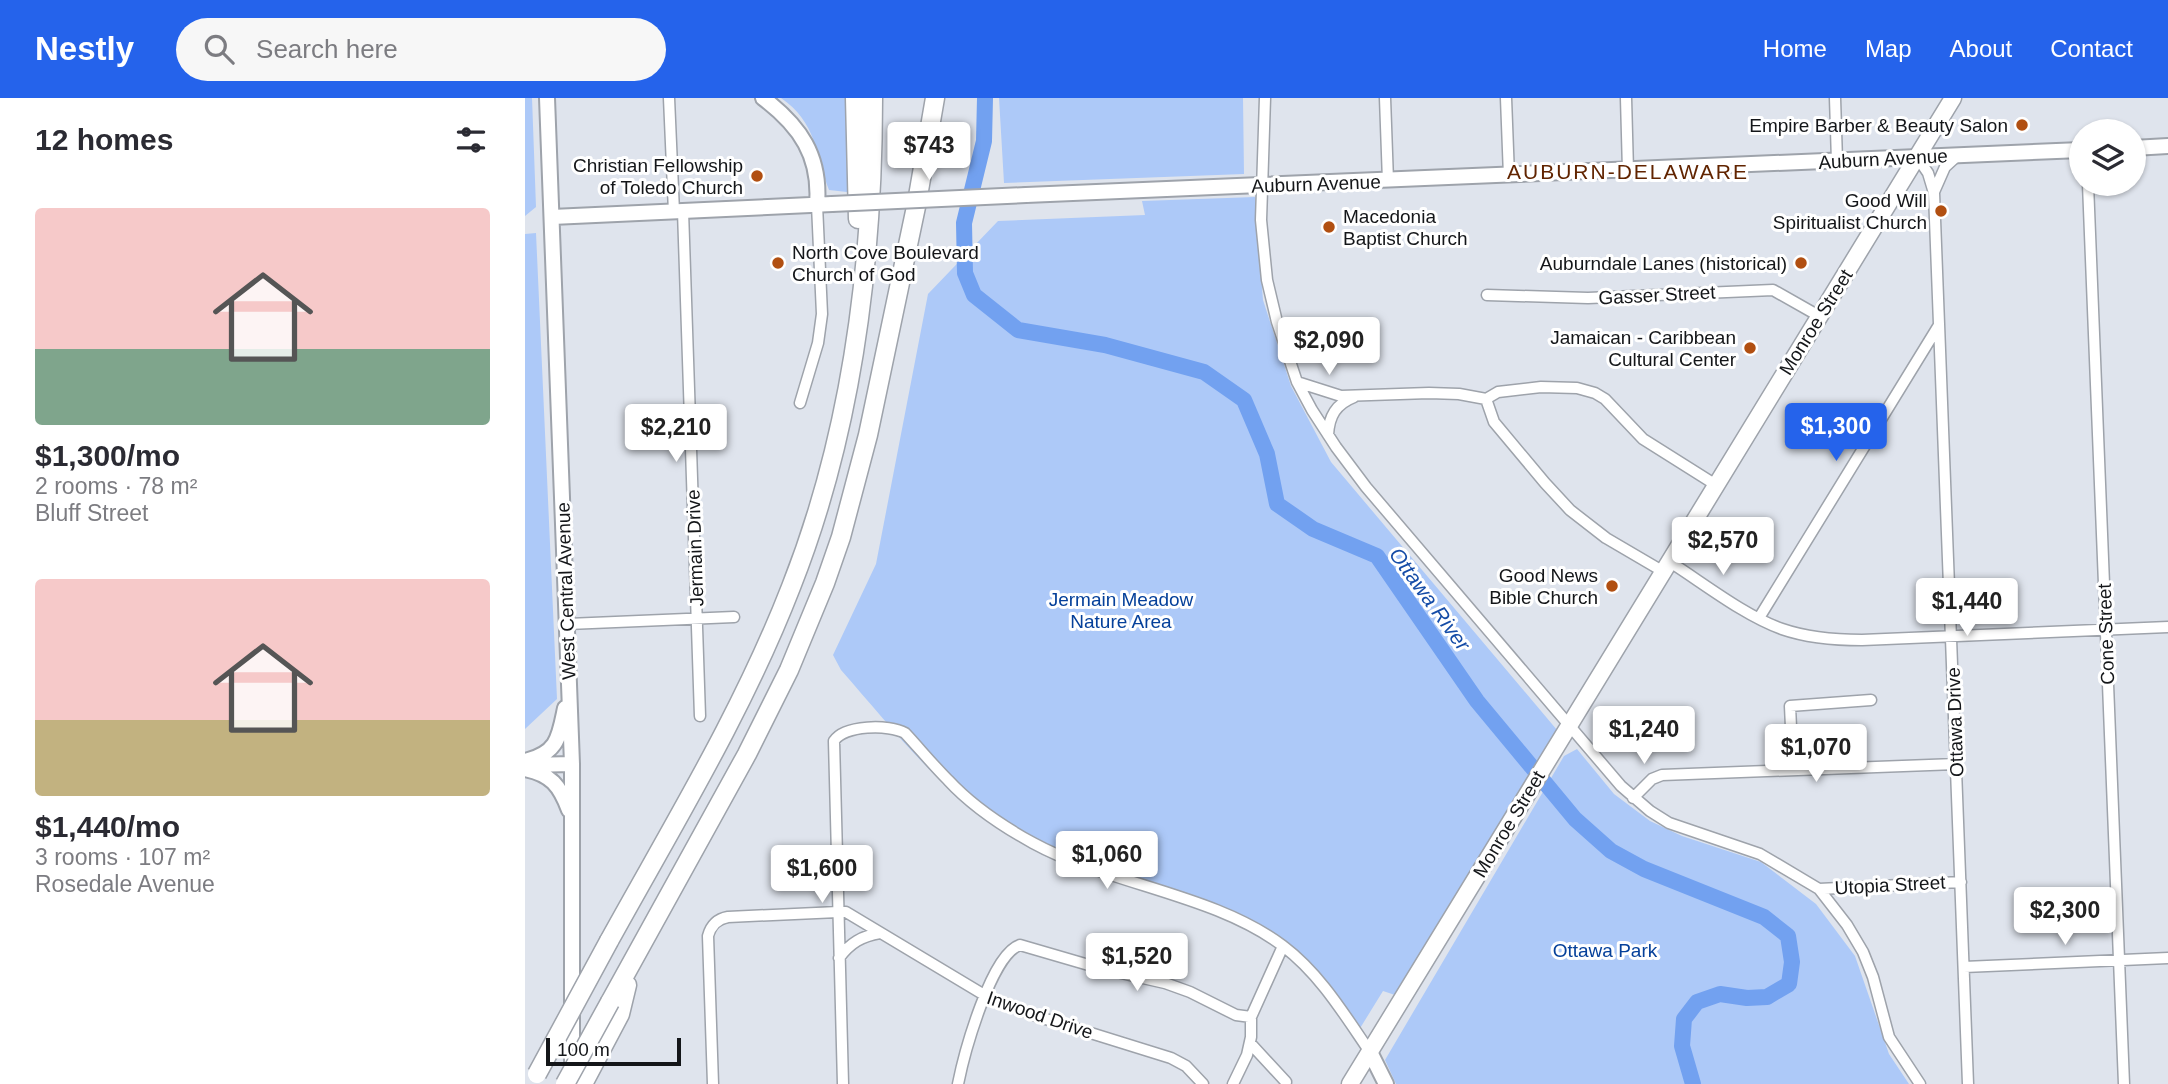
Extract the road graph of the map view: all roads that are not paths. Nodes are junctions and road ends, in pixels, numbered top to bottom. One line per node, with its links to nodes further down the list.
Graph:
1 (547, 98): 27 (street, West Central Avenue)
2 (669, 98): 26 (street, Jermain Drive)
3 (763, 98): 25 (street)
4 (855, 98): 30 (highway)
5 (873, 98): 30 (highway)
6 (935, 98): 65 (highway)
7 (1265, 98): 22 (street)
8 (1385, 98): 21 (street)
9 (1506, 98): 20 (street)
10 (1626, 98): 19 (street)
11 (1835, 98): 18 (street)
12 (1953, 98): 17 (main road, Monroe Street)
13 (2168, 146): 14 (street)
14 (2146, 147)
15 (2069, 150): 16 (street, Auburn Avenue)
16 (1958, 155): 17 (street, Auburn Avenue); 23 (street, Ottawa Drive)
17 (1917, 157): 18 (street, Auburn Avenue); 23 (street, Ottawa Drive); 29 (main road, Monroe Street)
18 (1837, 161): 19 (street, Auburn Avenue)
19 (1628, 171): 20 (street, Auburn Avenue)
20 (1509, 176): 21 (street, Auburn Avenue)
21 (1388, 181): 22 (street, Auburn Avenue)
22 (1263, 186): 25 (street, Auburn Avenue, bridge); 32 (street)
23 (1934, 193): 31 (street, Ottawa Drive)
24 (2088, 196): 44 (street, Cone Street)
25 (817, 205): 26 (street, Auburn Avenue); 35 (street)
26 (679, 212): 27 (street, Auburn Avenue); 40 (street, Jermain Drive)
27 (552, 217): 42 (street, West Central Avenue)
28 (1487, 295): 29 (street, Gasser Street)
29 (1819, 316): 37 (main road, Monroe Street)
30 (858, 317): 70 (highway, bridge)
31 (1939, 324): 41 (street); 45 (street, Ottawa Drive)
32 (1297, 382): 33 (street); 36 (street)
33 (1358, 396): 34 (street); 36 (street)
34 (1486, 399): 37 (street); 38 (street)
35 (800, 403)
36 (1328, 435): 49 (street)
37 (1716, 485): 38 (main road, Monroe Street)
38 (1667, 567): 41 (street); 49 (main road, Monroe Street)
39 (734, 617): 40 (street)
40 (697, 618): 42 (street); 48 (street, Jermain Drive)
41 (1759, 618): 45 (street)
42 (568, 624): 46 (street, West Central Avenue)
43 (2168, 627): 44 (street)
44 (2106, 630): 45 (street); 63 (street, Cone Street)
45 (1951, 637): 51 (street, Ottawa Drive)
46 (570, 686): 50 (street, West Central Avenue); 52 (street)
47 (1871, 700): 53 (street)
48 (700, 716)
49 (1565, 732): 54 (street); 69 (main road, Monroe Street)
50 (572, 764): 52 (street); 55 (street, West Central Avenue)
51 (1956, 764): 53 (street); 56 (street, Ottawa Drive)
52 (525, 765): 55 (street)
53 (1793, 770): 54 (street)
54 (1633, 798): 57 (street)
55 (572, 820): 73 (street, West Central Avenue)
56 (1961, 882): 57 (street, Utopia Street); 64 (street, Ottawa Drive)
57 (1819, 889): 82 (street)
58 (838, 912): 59 (street, Inwood Drive); 60 (street); 61 (street); 75 (street, Inwood Drive)
59 (880, 933): 61 (street); 66 (street, Inwood Drive)
60 (1283, 946): 67 (street); 69 (street)
61 (839, 958): 76 (street)
62 (2168, 958): 63 (street)
63 (2119, 960): 64 (street); 84 (street, Cone Street)
64 (1964, 967): 83 (street, Ottawa Drive)
65 (628, 972): 72 (highway, bridge); 74 (highway)
66 (986, 996): 67 (street); 77 (street); 78 (street, Inwood Drive)
67 (1251, 1017): 68 (street)
68 (1250, 1044): 71 (street); 79 (street)
69 (1370, 1052): 80 (main road, Monroe Street); 81 (street)
70 (534, 1079)
71 (1286, 1082)
72 (565, 1084)
73 (572, 1084)
74 (583, 1084)
75 (713, 1084)
76 (843, 1084)
77 (958, 1084)
78 (1203, 1084)
79 (1233, 1084)
80 (1350, 1084)
81 (1385, 1084)
82 (1920, 1084)
83 (1968, 1084)
84 (2124, 1084)

